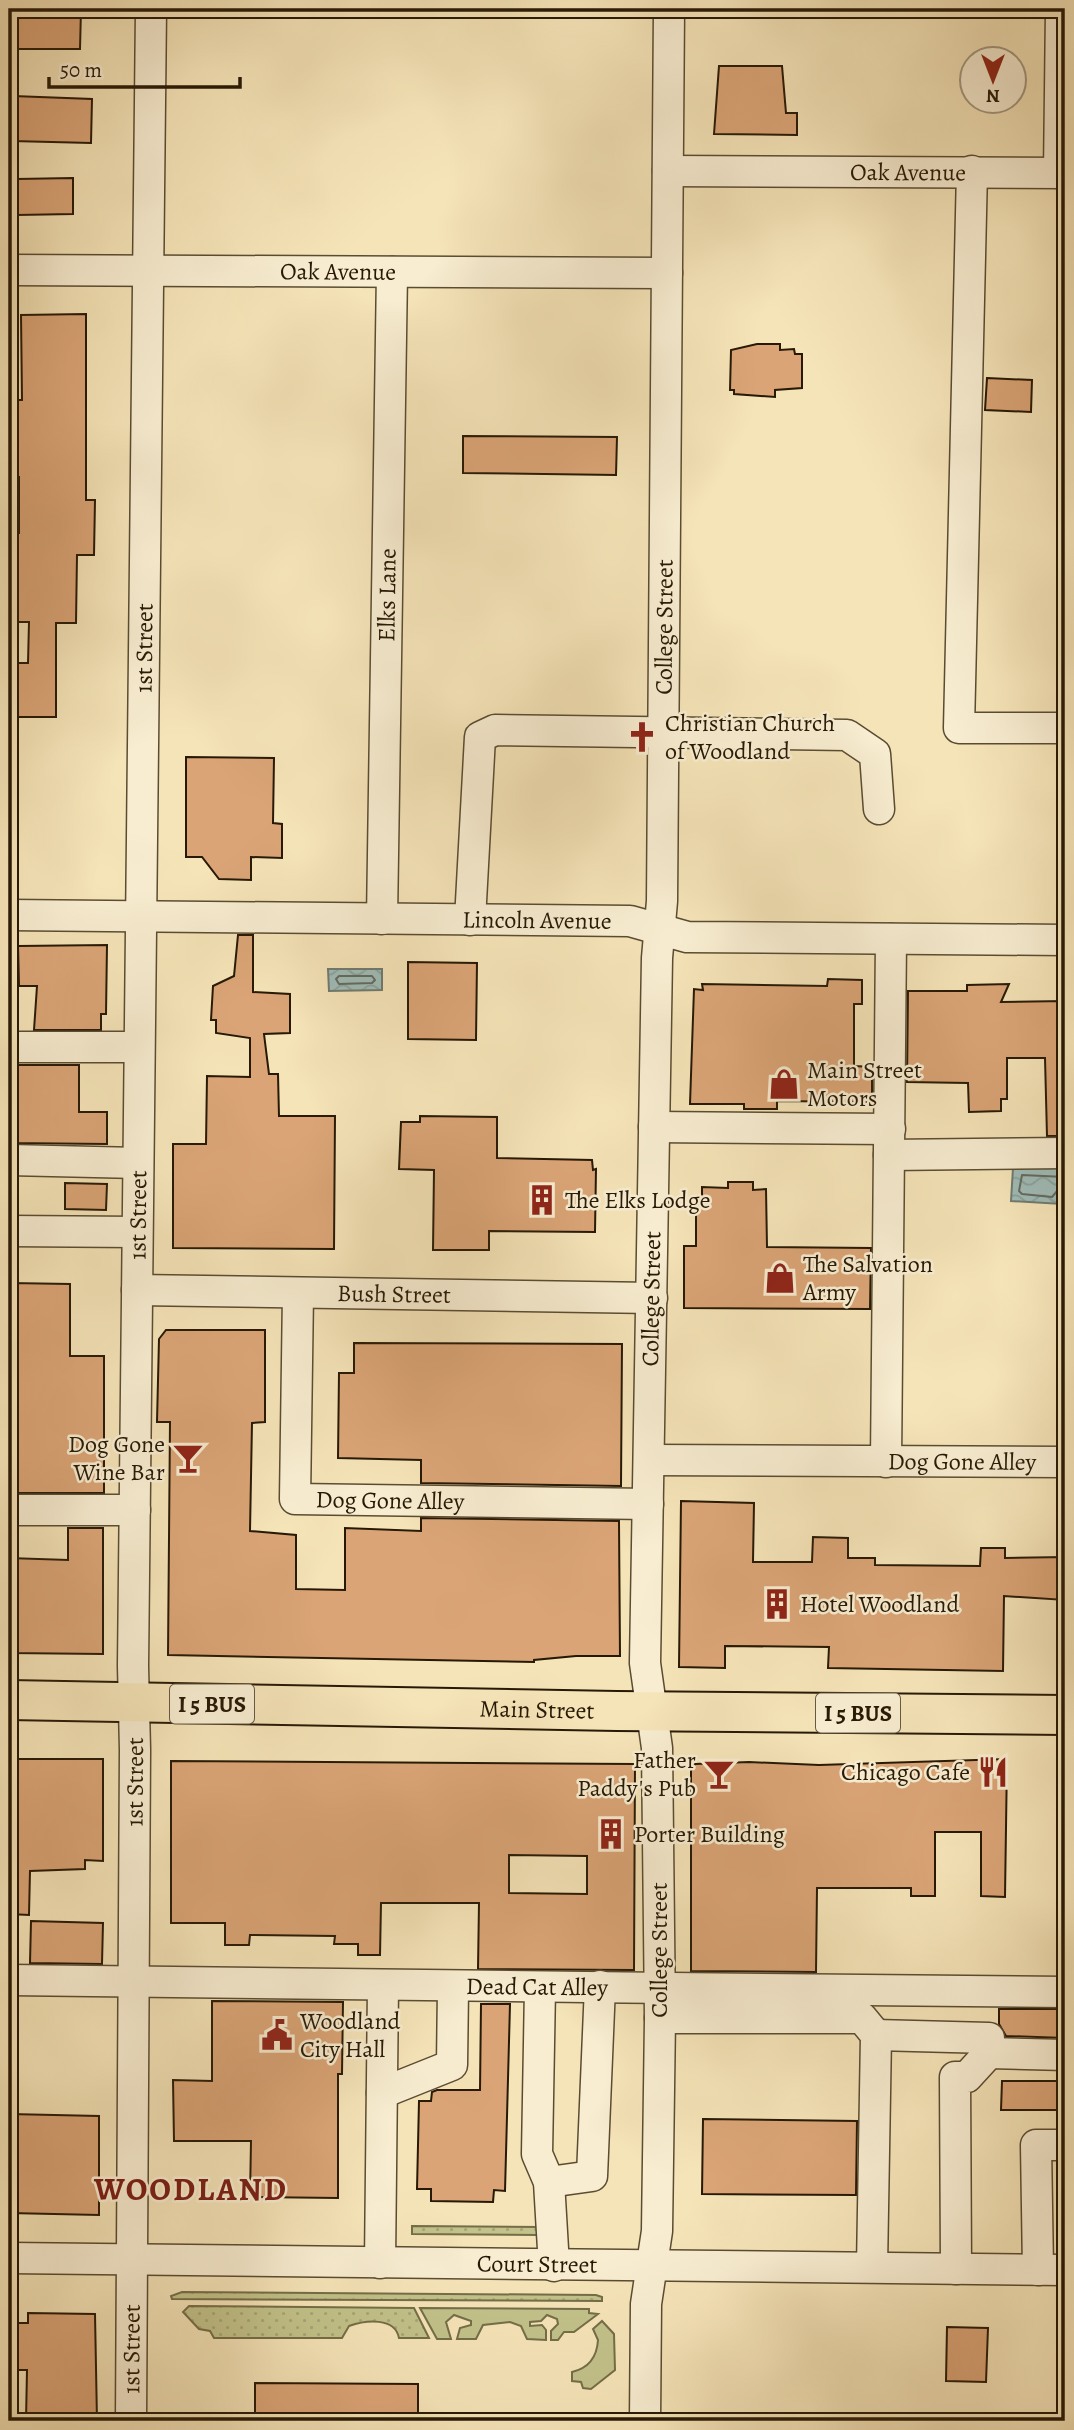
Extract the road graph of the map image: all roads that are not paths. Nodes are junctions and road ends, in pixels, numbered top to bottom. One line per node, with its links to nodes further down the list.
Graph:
1 (151, 9): 8 (street, 1st Street)
2 (669, 9): 4 (street, College Street)
3 (1061, 9): 6 (street)
4 (668, 171): 5 (street, Oak Avenue); 10 (street, College Street)
5 (972, 171): 6 (street, Oak Avenue); 11 (street)
6 (1062, 173)
7 (9, 270): 8 (street, Oak Avenue)
8 (148, 271): 9 (street, Oak Avenue); 15 (street, 1st Street)
9 (392, 272): 10 (street, Oak Avenue); 16 (street, Elks Lane)
10 (667, 273): 12 (street, College Street)
11 (1065, 728)
12 (663, 735): 13 (street); 17 (street); 18 (street, College Street)
13 (879, 809)
14 (9, 915): 15 (street, Lincoln Avenue)
15 (141, 917): 16 (street, Lincoln Avenue); 22 (street, 1st Street)
16 (382, 919): 17 (street, Lincoln Avenue)
17 (470, 920): 18 (street, Lincoln Avenue)
18 (659, 929): 19 (street, Lincoln Avenue); 23 (street, College Street)
19 (891, 939): 20 (street, Lincoln Avenue); 24 (street)
20 (1065, 940)
21 (9, 1047): 22 (street)
22 (138, 1047): 27 (street, 1st Street)
23 (654, 1127): 24 (street); 32 (street, College Street)
24 (890, 1142): 25 (street); 34 (street)
25 (1060, 1153)
26 (9, 1160): 27 (street)
27 (138, 1163): 29 (street, 1st Street)
28 (9, 1231): 29 (street)
29 (138, 1232): 30 (street, 1st Street)
30 (137, 1290): 31 (street, Bush Street); 38 (street, 1st Street)
31 (299, 1293): 32 (street, Bush Street); 36 (street, Dog Gone Alley)
32 (652, 1298): 33 (street, College Street)
33 (649, 1460): 34 (street, Dog Gone Alley); 36 (street, College Street)
34 (886, 1462): 35 (street, Dog Gone Alley)
35 (1065, 1462)
36 (648, 1504): 41 (street, College Street)
37 (9, 1510): 38 (street)
38 (135, 1510): 40 (street, 1st Street)
39 (9, 1700): 40 (main road, Main Street / I 5 BUS)
40 (134, 1702): 41 (main road, Main Street / I 5 BUS); 44 (street, 1st Street)
41 (651, 1712): 42 (main road, Main Street / I 5 BUS); 47 (street, College Street)
42 (1065, 1715)
43 (9, 1980): 44 (street, Dead Cat Alley)
44 (133, 1983): 45 (street, Dead Cat Alley); 59 (street, 1st Street)
45 (383, 1986): 48 (street, Dead Cat Alley); 55 (street)
46 (600, 1986): 47 (street, Dead Cat Alley); 49 (street, Dead Cat Alley); 57 (street)
47 (659, 1986): 50 (street, Dead Cat Alley); 51 (street, College Street)
48 (453, 1988): 49 (street, Dead Cat Alley); 55 (street)
49 (540, 1988): 57 (street)
50 (1065, 1992)
51 (660, 2018): 52 (street); 62 (street, College Street)
52 (876, 2035): 53 (street); 63 (street)
53 (989, 2045): 54 (street); 64 (street)
54 (1065, 2055)
55 (382, 2093): 60 (street)
56 (1065, 2145): 65 (street)
57 (550, 2182): 61 (street)
58 (9, 2258): 59 (street, Court Street)
59 (132, 2262): 60 (street, Court Street); 66 (street, 1st Street)
60 (380, 2263): 61 (street, Court Street)
61 (554, 2266): 62 (street, Court Street)
62 (652, 2266): 63 (street, Court Street); 67 (street, College Street)
63 (872, 2267): 64 (street, Court Street)
64 (956, 2269): 65 (street, Court Street)
65 (1052, 2270)
66 (131, 2421)
67 (645, 2421)

